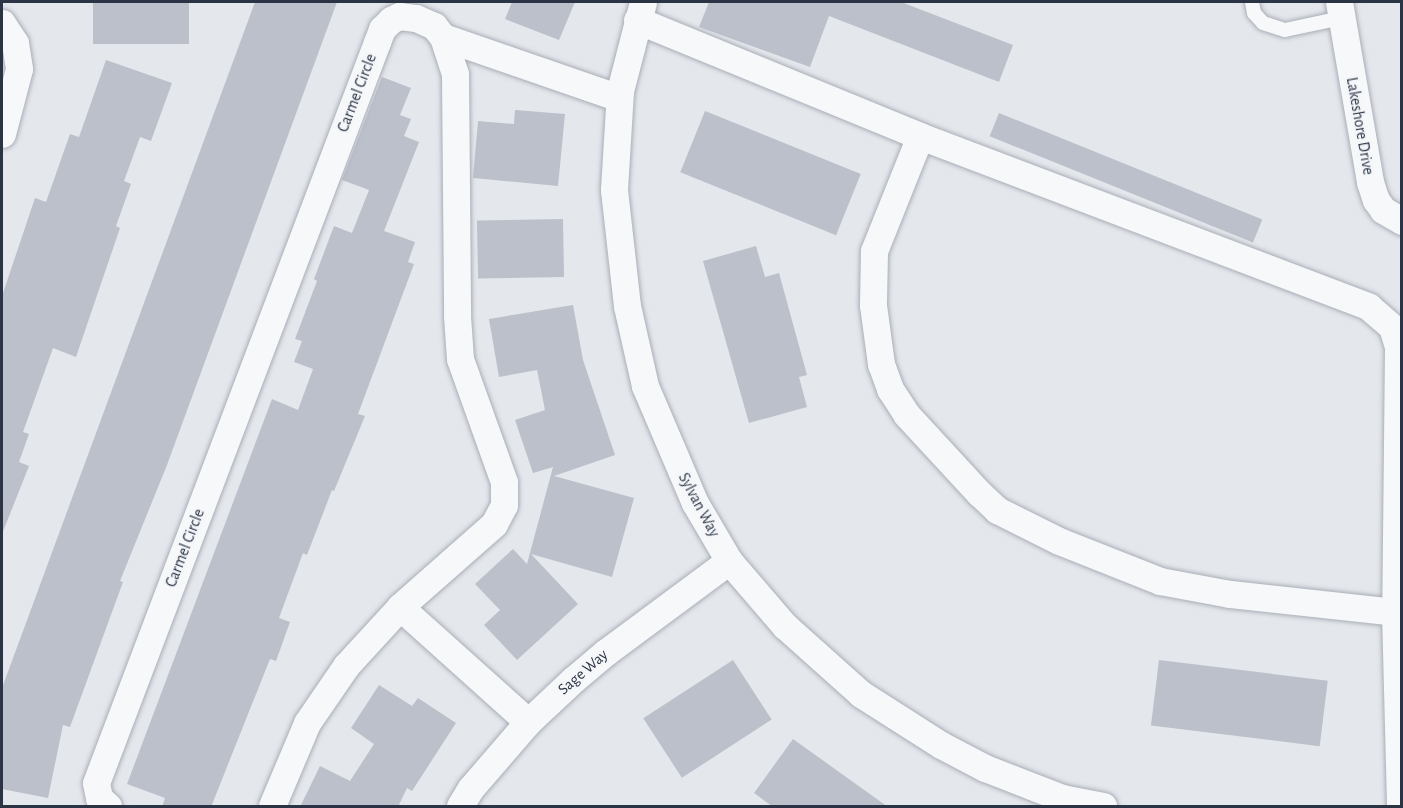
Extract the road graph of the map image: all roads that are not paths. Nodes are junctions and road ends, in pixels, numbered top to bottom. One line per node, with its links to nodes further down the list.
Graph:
1 (1252, 2): 2 (lane, Lakeshore Drive)
2 (1340, 10): 9 (street, Lakeshore Drive)
3 (640, 11): 6 (street, Sylvan Way); 8 (street)
4 (8, 33): 7 (street)
5 (442, 37): 6 (street); 11 (street); 14 (street, Carmel Circle)
6 (619, 98): 10 (street, Sylvan Way)
7 (2, 134)
8 (920, 136): 12 (street); 12 (street)
9 (1401, 221)
10 (729, 561): 13 (street, Sage Way); 17 (street, Sylvan Way)
11 (400, 607): 13 (street); 15 (street)
12 (1395, 612): 18 (street)
13 (528, 722): 16 (street, Sage Way)
14 (108, 807)
15 (272, 807)
16 (460, 807)
17 (1102, 807)
18 (1400, 807)

